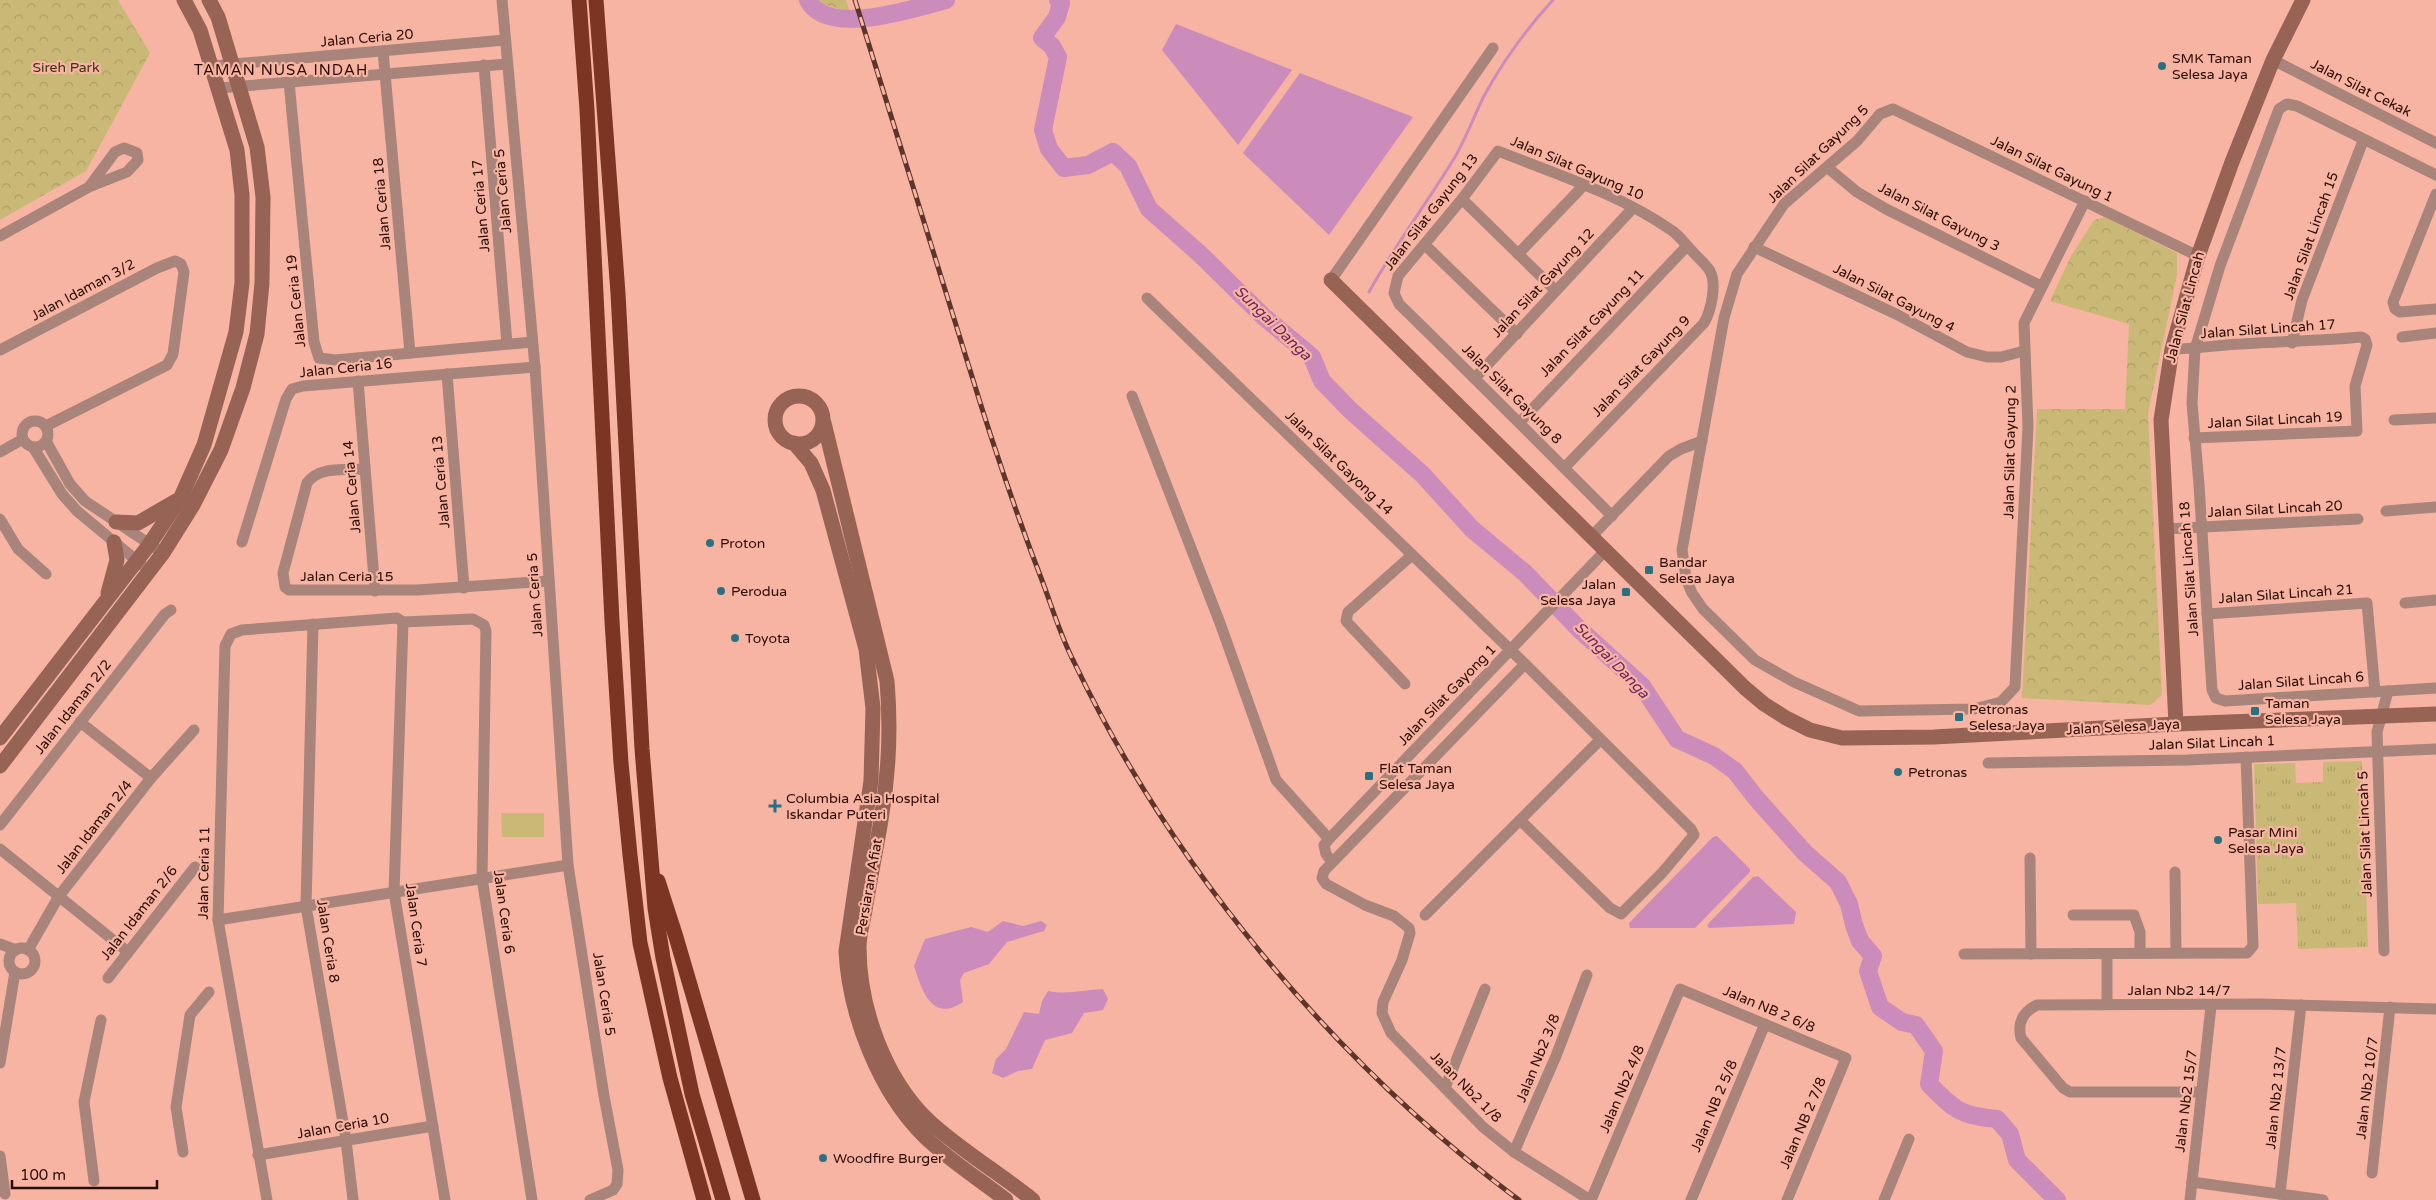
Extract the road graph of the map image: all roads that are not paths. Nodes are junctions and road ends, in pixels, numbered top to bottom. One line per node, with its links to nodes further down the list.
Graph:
1 (184, 0): 14 (street)
2 (209, 0): 12 (street)
3 (502, 0): 7 (street, Jalan Ceria 5)
4 (579, 0): 188 (highway)
5 (596, 0): 131 (highway)
6 (2303, 0): 10 (street, Jalan Silat Lincah)
7 (505, 40): 9 (street, Jalan Ceria 20); 11 (street, Jalan Ceria 5)
8 (1494, 48): 38 (street)
9 (383, 51): 12 (street, Jalan Ceria 20); 15 (street, Jalan Ceria 18)
10 (2273, 60): 21 (street, Jalan Silat Cekak); 36 (street, Jalan Silat Lincah)
11 (507, 64): 13 (street); 47 (street, Jalan Ceria 5)
12 (232, 65): 14 (street, Jalan Ceria 20); 17 (street)
13 (484, 65): 15 (street); 49 (street, Jalan Ceria 17)
14 (212, 66): 18 (street)
15 (385, 74): 16 (street); 54 (street, Jalan Ceria 18)
16 (290, 82): 17 (street); 54 (street, Jalan Ceria 19)
17 (239, 86): 18 (street); 89 (street)
18 (219, 88): 75 (street)
19 (1893, 109): 23 (street, Jalan Silat Gayung 5); 29 (street, Jalan Silat Gayung 1)
20 (2363, 141): 24 (street); 48 (street, Jalan Silat Lincah 15); 51 (street, Jalan Silat Lincah 18)
21 (2436, 143)
22 (1498, 151): 25 (street, Jalan Silat Gayung 10); 28 (street, Jalan Silat Gayung 13)
23 (1828, 168): 34 (street, Jalan Silat Gayung 5); 39 (street, Jalan Silat Gayung 3)
24 (2436, 175)
25 (1584, 185): 30 (street, Jalan Silat Gayung 10); 35 (street)
26 (89, 187): 31 (street)
27 (2436, 194): 43 (street)
28 (1462, 198): 32 (street, Jalan Silat Gayung 13); 35 (street)
29 (2085, 201): 36 (street, Jalan Silat Gayung 1); 39 (street, Jalan Silat Gayung 2)
30 (1633, 208): 33 (street, Jalan Silat Gayung 10); 40 (street, Jalan Silat Gayung 12)
31 (0, 236)
32 (1425, 244): 41 (street, Jalan Silat Gayung 13); 45 (street)
33 (1687, 246): 37 (street, Jalan Silat Gayung 10); 62 (street, Jalan Silat Gayung 11)
34 (1754, 247): 53 (street, Jalan Silat Gayung 4); 69 (street, Jalan Silat Gayung 5)
35 (1518, 254): 40 (street)
36 (2198, 256): 50 (street, Jalan Silat Lincah)
37 (1711, 272): 73 (street, Jalan Silat Gayung 9)
38 (1331, 280): 84 (street, Jalan Selesa Jaya)
39 (2041, 286): 53 (street, Jalan Silat Gayung 2)
40 (1556, 291): 45 (street, Jalan Silat Gayung 12)
41 (1394, 293): 57 (street, Jalan Silat Gayung 8)
42 (1147, 298): 90 (street, Jalan Silat Gayong 14)
43 (2436, 309)
44 (2436, 333): 46 (street)
45 (1517, 334): 57 (street, Jalan Silat Gayung 12)
46 (2402, 337)
47 (532, 342): 49 (street, Jalan Ceria 19); 55 (street, Jalan Ceria 5)
48 (2292, 343): 51 (street, Jalan Silat Lincah 17); 65 (street, Jalan Silat Lincah 17)
49 (507, 344): 54 (street, Jalan Ceria 19)
50 (2172, 349): 51 (street, Jalan Silat Lincah 17); 82 (street, Jalan Silat Lincah)
51 (2195, 349): 66 (street, Jalan Silat Lincah 18)
52 (0, 350): 64 (street, Jalan Idaman 3/2)
53 (2024, 351): 107 (street, Jalan Silat Gayung 2)
54 (410, 353)
55 (534, 367): 56 (street, Jalan Ceria 16); 94 (street, Jalan Ceria 5)
56 (447, 374): 58 (street, Jalan Ceria 16); 95 (street, Jalan Ceria 13)
57 (1475, 378): 62 (street, Jalan Silat Gayung 8)
58 (358, 381): 74 (street, Jalan Ceria 14); 86 (street, Jalan Ceria 16)
59 (1132, 396): 128 (street)
60 (2436, 418): 61 (street)
61 (2394, 420)
62 (1520, 422): 73 (street, Jalan Silat Gayung 8)
63 (824, 423): 70 (street); 70 (street, Persiaran Afiat); 125 (street, Persiaran Afiat)
64 (46, 426): 67 (street); 68 (street)
65 (2357, 431): 66 (street, Jalan Silat Lincah 19)
66 (2194, 438): 83 (street, Jalan Silat Lincah 18)
67 (23, 439): 71 (street); 72 (street)
68 (46, 441): 71 (street); 81 (street)
69 (1702, 441): 78 (street); 107 (street, Jalan Silat Gayung 5)
70 (794, 443): 125 (street, Persiaran Afiat)
71 (33, 447): 85 (street)
72 (0, 452)
73 (1564, 468): 78 (street, Jalan Silat Gayung 8)
74 (366, 469): 96 (street, Jalan Ceria 14); 96 (street, Jalan Ceria 15)
75 (181, 497): 81 (street); 87 (street)
76 (2436, 507): 77 (street)
77 (2386, 511)
78 (1612, 516): 84 (street)
79 (2358, 519): 83 (street, Jalan Silat Lincah 20)
80 (0, 520): 93 (street)
81 (116, 522): 87 (street)
82 (2165, 529): 83 (street, Jalan Silat Lincah 20); 115 (street, Jalan Silat Lincah)
83 (2201, 529): 101 (street, Jalan Silat Lincah 18)
84 (1591, 537): 88 (street, Jalan Selesa Jaya)
85 (114, 542): 91 (street); 98 (street)
86 (242, 542)
87 (149, 545): 89 (street); 91 (street)
88 (1605, 551): 104 (street, Jalan Silat Gayong 1); 115 (street, Jalan Selesa Jaya)
89 (163, 553): 92 (street)
90 (1412, 555): 104 (street, Jalan Silat Gayong 14); 106 (street)
91 (137, 561): 92 (street); 98 (street)
92 (149, 571): 123 (street)
93 (46, 574)
94 (550, 582): 95 (street, Jalan Ceria 15); 133 (street, Jalan Ceria 5)
95 (464, 588): 96 (street, Jalan Ceria 15)
96 (375, 591)
97 (2436, 600): 99 (street)
98 (105, 602): 117 (street)
99 (2405, 603)
100 (171, 610): 114 (street, Jalan Idaman 2/2)
101 (2208, 614): 110 (street, Jalan Silat Lincah 21); 111 (street, Jalan Silat Lincah 18)
102 (403, 622): 103 (street); 136 (street, Jalan Ceria 6); 137 (street, Jalan Ceria 7)
103 (313, 624): 139 (street, Jalan Ceria 8); 142 (street, Jalan Ceria 11)
104 (1512, 649): 105 (street, Jalan Silat Gayong 14); 128 (street, Jalan Silat Gayong 1)
105 (1525, 664): 118 (street, Jalan Silat Gayong 14); 132 (street)
106 (1405, 684)
107 (2015, 687)
108 (2436, 688): 109 (street, Jalan Silat Lincah 6)
109 (2388, 691): 110 (street, Jalan Silat Lincah 6); 113 (street)
110 (2375, 692): 111 (street, Jalan Silat Lincah 6)
111 (2216, 698)
112 (2436, 714): 113 (street, Jalan Selesa Jaya)
113 (2383, 717): 115 (street, Jalan Selesa Jaya); 120 (street, Jalan Silat Lincah 5)
114 (80, 722): 124 (street); 127 (street, Jalan Idaman 2/2)
115 (2176, 724)
116 (194, 730): 124 (street, Jalan Idaman 2/4)
117 (0, 738)
118 (1600, 740): 126 (street); 126 (street, Jalan Silat Gayong 14)
119 (2436, 749): 120 (street, Jalan Silat Lincah 1)
120 (2378, 752): 121 (street, Jalan Silat Lincah 1); 146 (street, Jalan Silat Lincah 5)
121 (2246, 757): 122 (street, Jalan Silat Lincah 1); 148 (street)
122 (1988, 763)
123 (0, 766)
124 (151, 778): 138 (street, Jalan Idaman 2/4)
125 (874, 820): 154 (street, Persiaran Afiat)
126 (1520, 820): 140 (street)
127 (0, 825)
128 (1329, 839): 132 (street)
129 (0, 849): 138 (street)
130 (2030, 858): 151 (street)
131 (650, 859): 189 (highway); 190 (highway)
132 (1332, 862): 169 (street, Jalan Nb2 1/8)
133 (568, 865): 136 (street); 187 (street, Jalan Ceria 5)
134 (195, 868): 147 (street, Jalan Idaman 2/6)
135 (2175, 872): 148 (street)
136 (482, 878): 137 (street); 186 (street, Jalan Ceria 6)
137 (394, 892): 139 (street); 171 (street, Jalan Ceria 7)
138 (59, 896): 145 (street, Jalan Idaman 2/4); 147 (street)
139 (306, 906): 142 (street); 173 (street, Jalan Ceria 8)
140 (1426, 915)
141 (2073, 915): 149 (street)
142 (218, 920): 177 (street, Jalan Ceria 11)
143 (0, 944): 144 (street)
144 (16, 950): 145 (street); 153 (street)
145 (28, 950): 153 (street)
146 (2384, 951)
147 (128, 952): 156 (street, Jalan Idaman 2/6)
148 (2176, 952): 149 (street)
149 (2140, 953): 152 (street)
150 (1964, 954): 151 (street)
151 (2031, 954): 152 (street)
152 (2107, 955): 160 (street)
153 (8, 966): 168 (street)
154 (854, 974): 191 (street, Persiaran Afiat); 192 (street, Persiaran Afiat)
155 (1587, 975): 175 (street, Jalan Nb2 3/8)
156 (108, 978)
157 (1485, 989): 169 (street)
158 (1680, 989): 166 (street, Jalan NB 2 6/8); 193 (street, Jalan Nb2 4/8)
159 (209, 992): 174 (street)
160 (2107, 1004): 162 (street, Jalan Nb2 14/7); 170 (street, Jalan Nb2 14/7)
161 (2301, 1005): 162 (street, Jalan Nb2 14/7); 163 (street, Jalan Nb2 14/7); 182 (street, Jalan Nb2 13/7)
162 (2211, 1006): 170 (street, Jalan Nb2 15/7)
163 (2390, 1007): 164 (street, Jalan Nb2 14/7); 178 (street, Jalan Nb2 10/7)
164 (2436, 1009)
165 (101, 1020): 179 (street)
166 (1765, 1024): 167 (street, Jalan NB 2 6/8); 194 (street, Jalan NB 2 5/8)
167 (1846, 1058): 195 (street, Jalan NB 2 7/8)
168 (0, 1063)
169 (1445, 1088): 175 (street, Jalan Nb2 1/8)
170 (2200, 1092): 180 (street, Jalan Nb2 15/7)
171 (433, 1126): 173 (street, Jalan Ceria 10); 185 (street, Jalan Ceria 7)
172 (1909, 1139): 196 (street)
173 (346, 1140): 177 (street, Jalan Ceria 10); 184 (street, Jalan Ceria 8)
174 (183, 1152)
175 (1514, 1152): 193 (street, Jalan Nb2 1/8)
176 (0, 1156): 181 (street)
177 (258, 1156): 183 (street, Jalan Ceria 11)
178 (2372, 1173)
179 (94, 1181)
180 (2192, 1182): 182 (street); 197 (street, Jalan Nb2 15/7)
181 (5, 1194)
182 (2280, 1194): 198 (street)
183 (267, 1200)
184 (353, 1200)
185 (446, 1200)
186 (532, 1200)
187 (590, 1200)
188 (704, 1200)
189 (723, 1200)
190 (753, 1200)
191 (1006, 1200)
192 (1032, 1200)
193 (1590, 1200)
194 (1690, 1200)
195 (1787, 1200)
196 (1884, 1200)
197 (2190, 1200)
198 (2323, 1200)

